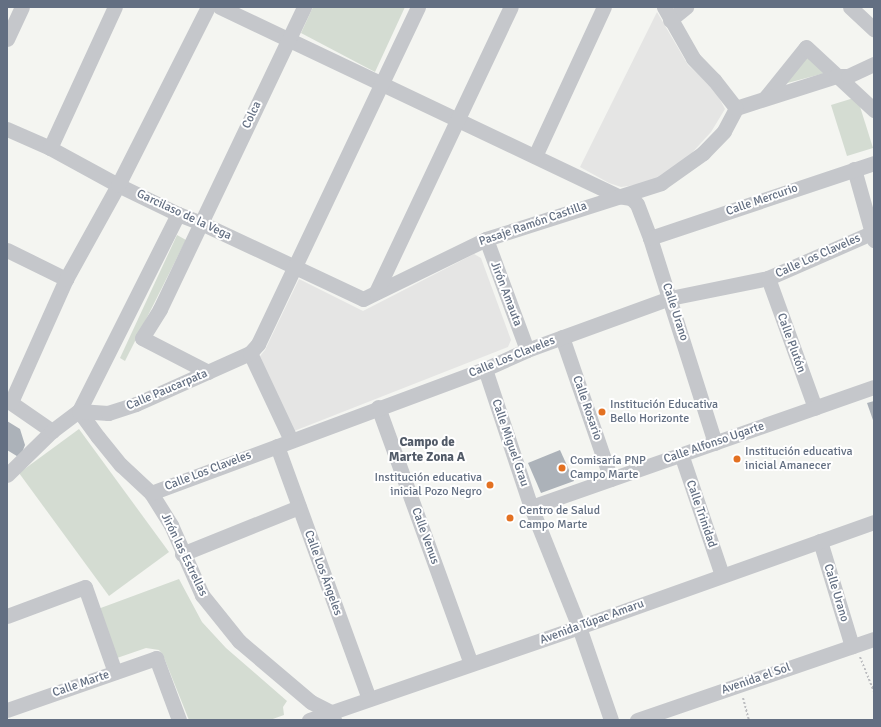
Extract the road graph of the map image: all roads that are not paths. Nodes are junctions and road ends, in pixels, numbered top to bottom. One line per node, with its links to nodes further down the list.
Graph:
1 (22, 7): 13 (street)
2 (115, 7): 23 (street)
3 (208, 7): 27 (street)
4 (220, 7): 14 (street, Calle Urano)
5 (304, 7): 14 (street, Colca)
6 (418, 7): 17 (street)
7 (511, 7): 21 (street)
8 (604, 7): 24 (street)
9 (686, 7): 11 (street)
10 (850, 7): 12 (street)
11 (667, 14): 19 (street)
12 (874, 29)
13 (7, 39)
14 (288, 39): 17 (street, Calle Urano); 30 (street, Colca)
15 (874, 64): 16 (street)
16 (836, 76): 18 (street); 18 (street); 20 (street)
17 (381, 83): 21 (street, Calle Urano); 35 (street)
18 (765, 98): 19 (street)
19 (736, 108): 28 (street, Pasaje Ramón Castilla)
20 (874, 110)
21 (457, 120): 24 (street, Calle Urano); 38 (street)
22 (7, 129): 23 (street, Garcilaso de la Vega)
23 (50, 148): 27 (street, Garcilaso de la Vega)
24 (534, 156): 28 (street, Calle Urano)
25 (874, 163): 26 (street, Calle Mercurio)
26 (854, 169): 31 (street); 32 (street, Calle Mercurio)
27 (118, 185): 29 (street, Garcilaso de la Vega); 37 (street)
28 (618, 196): 32 (street, Calle Urano); 33 (street, Pasaje Ramón Castilla)
29 (178, 214): 30 (street, Garcilaso de la Vega); 49 (street)
30 (201, 223): 35 (street, Garcilaso de la Vega); 44 (street, Colca)
31 (873, 235): 36 (street, Calle Los Claveles)
32 (650, 238): 39 (street, Calle Urano)
33 (486, 239): 38 (street, Pasaje Ramón Castilla); 41 (street, Jirón Amauta)
34 (7, 250): 37 (street)
35 (295, 266): 38 (street, Garcilaso de la Vega); 42 (street)
36 (768, 278): 39 (street, Calle Los Claveles); 48 (street, Calle Plutón)
37 (66, 279): 46 (street)
38 (370, 296)
39 (670, 298): 40 (street, Calle Los Claveles); 52 (street, Calle Urano)
40 (562, 337): 41 (street, Calle Los Claveles); 56 (street, Calle Rosario)
41 (527, 350): 43 (street, Calle Los Claveles)
42 (250, 353): 44 (street, Calle Paucarpata); 51 (street)
43 (485, 369): 47 (street, Calle Los Claveles); 58 (street, Calle Miguel Grau)
44 (208, 372): 49 (street, Calle Paucarpata)
45 (874, 387): 48 (street, Calle Alfonso Ugarte)
46 (9, 401): 50 (street)
47 (378, 407): 51 (street, Calle Los Claveles); 68 (street, Calle Venus)
48 (815, 408): 52 (street, Calle Alfonso Ugarte)
49 (79, 411): 50 (street); 57 (street, Jirón las Estrellas)
50 (52, 431): 55 (street)
51 (291, 440): 53 (street, Calle Los Claveles)
52 (715, 443): 54 (street, Calle Alfonso Ugarte)
53 (276, 446): 57 (street, Calle Los Claveles); 59 (street, Calle Los Ángeles)
54 (681, 454): 56 (street, Calle Alfonso Ugarte); 63 (street, Calle Trinidad)
55 (7, 475)
56 (611, 479): 58 (street, Calle Alfonso Ugarte)
57 (151, 493): 62 (street, Jirón las Estrellas)
58 (531, 506): 65 (street, Calle Miguel Grau)
59 (299, 507): 62 (street); 70 (street, Calle Los Ángeles)
60 (874, 522): 61 (street, Avenida Túpac Amaru)
61 (820, 541): 63 (street, Avenida Túpac Amaru); 67 (street, Calle Urano)
62 (182, 554): 72 (street, Jirón las Estrellas)
63 (722, 575): 65 (street, Avenida Túpac Amaru)
64 (7, 616): 69 (street)
65 (579, 627): 68 (street, Avenida Túpac Amaru); 75 (street, Calle Miguel Grau)
66 (874, 639): 67 (street, Avenida el Sol)
67 (855, 650): 76 (street, Avenida el Sol)
68 (472, 664): 70 (street, Avenida Túpac Amaru)
69 (115, 672): 71 (street, Calle Marte); 73 (street, Calle Marte)
70 (369, 699): 72 (street, Avenida Túpac Amaru)
71 (7, 710)
72 (333, 716): 74 (street, Avenida Túpac Amaru)
73 (179, 720)
74 (309, 720)
75 (611, 720)
76 (637, 720)

